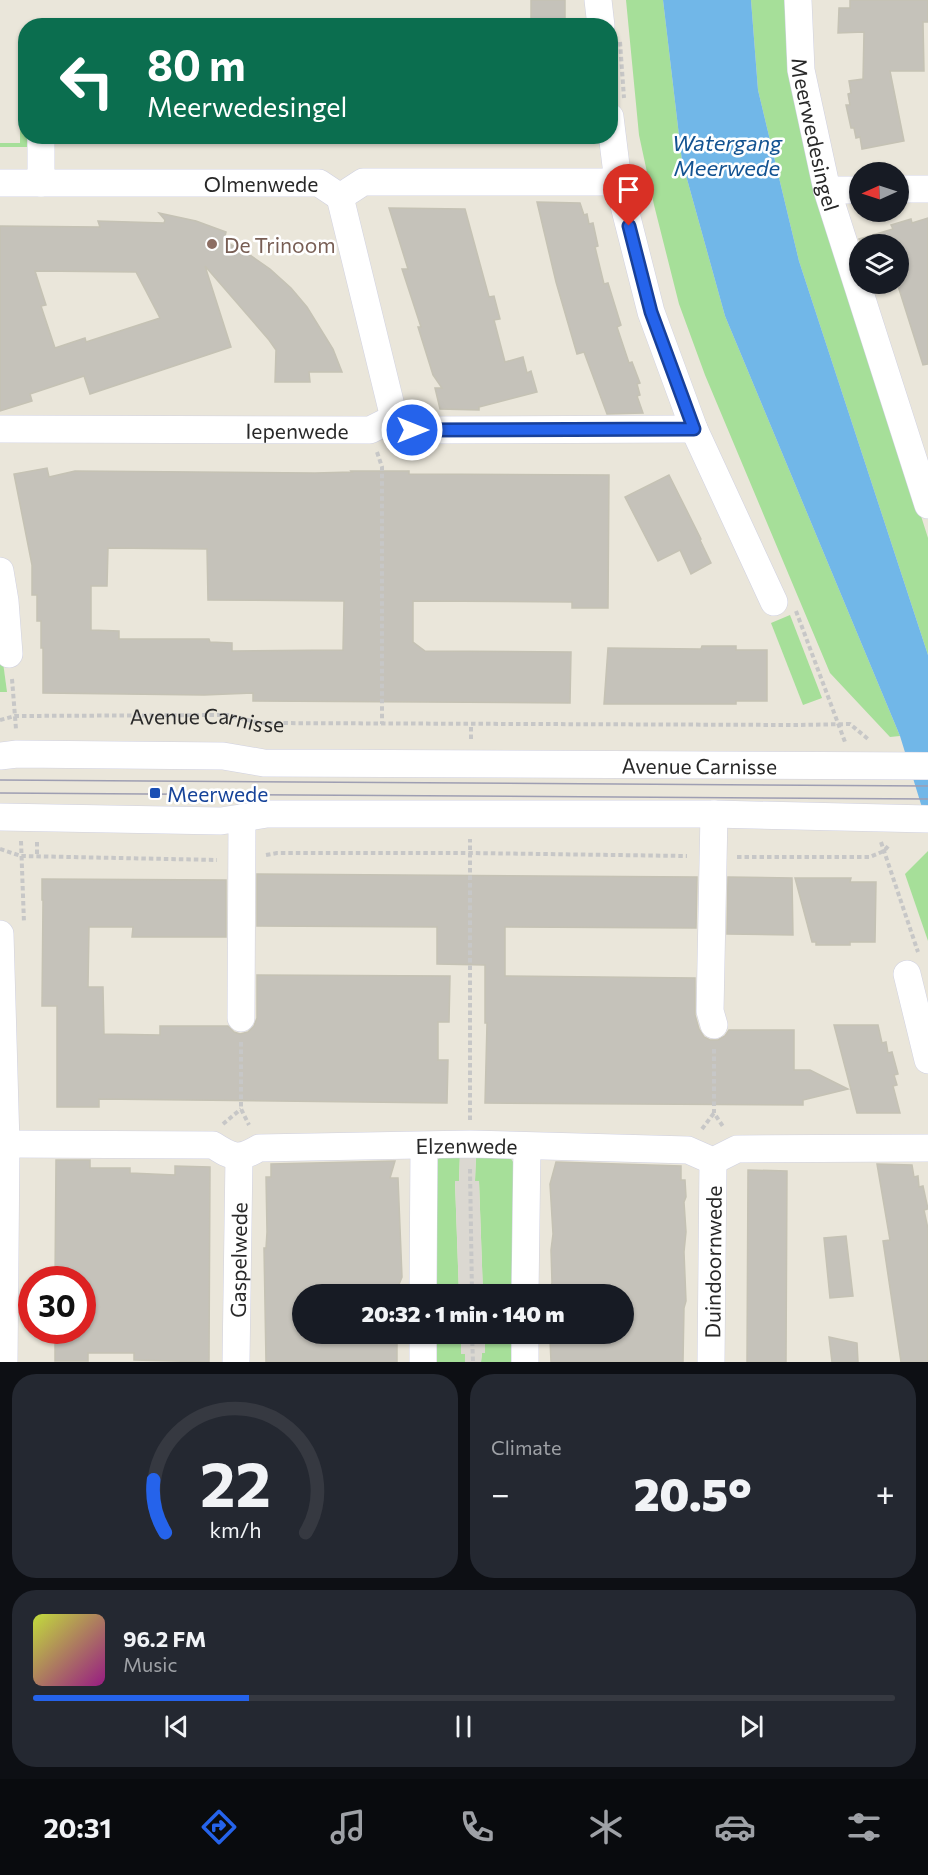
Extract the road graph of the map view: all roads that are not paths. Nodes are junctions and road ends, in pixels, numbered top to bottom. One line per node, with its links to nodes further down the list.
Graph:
1 (598, 0): 3 (street)
2 (798, 0): 11 (street, Meerwedesingel)
3 (600, 18)
4 (40, 144): 8 (street)
5 (613, 144): 6 (street)
6 (618, 182): 13 (street, Olmenwede); 16 (street)
7 (0, 183): 8 (street, Olmenwede)
8 (41, 183): 13 (street, Olmenwede)
9 (909, 189): 10 (street)
10 (928, 189)
11 (827, 190): 12 (street); 17 (street, Meerwedesingel)
12 (849, 190)
13 (340, 197): 14 (street)
14 (394, 418): 15 (street, Iepenwede); 16 (street)
15 (0, 429)
16 (694, 429): 20 (street)
17 (917, 439): 18 (street, Meerwedesingel)
18 (928, 505)
19 (0, 571): 21 (street)
20 (774, 602)
21 (9, 654)
22 (18, 754): 23 (street, Avenue Carnisse)
23 (915, 765)
24 (714, 814): 26 (street); 27 (street); 31 (street)
25 (19, 818): 26 (street)
26 (242, 818): 30 (street)
27 (926, 819)
28 (0, 934): 33 (street)
29 (907, 974): 32 (street)
30 (241, 1018)
31 (714, 1025)
32 (928, 1060)
33 (6, 1144): 37 (street, Elzenwede); 43 (street)
34 (424, 1146): 35 (street, Elzenwede); 37 (street, Elzenwede); 39 (street)
35 (527, 1147): 38 (street, Elzenwede); 40 (street)
36 (928, 1148): 38 (street)
37 (249, 1152): 44 (street, Gaspelwede)
38 (712, 1161): 47 (street, Duindoornwede)
39 (423, 1284)
40 (525, 1284)
41 (423, 1344): 45 (street)
42 (525, 1344): 46 (street)
43 (4, 1362)
44 (236, 1362)
45 (423, 1362)
46 (525, 1362)
47 (711, 1362)

